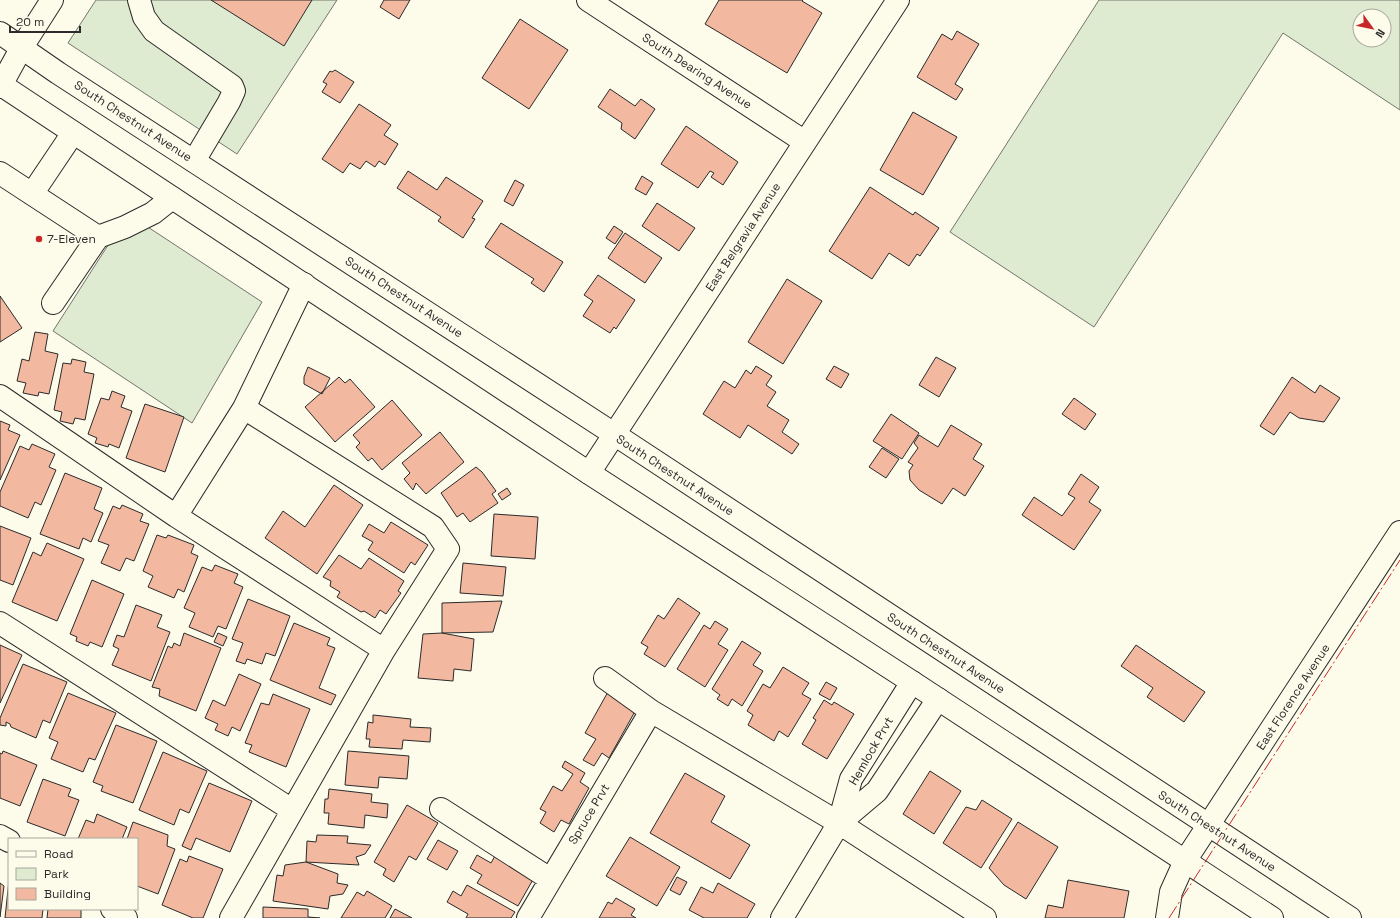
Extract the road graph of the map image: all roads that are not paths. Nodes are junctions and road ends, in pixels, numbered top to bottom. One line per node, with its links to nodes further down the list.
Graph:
1 (52, 0): 6 (main road)
2 (139, 0): 10 (main road)
3 (588, 0): 9 (main road, South Dearing Avenue)
4 (898, 0): 9 (main road, East Belgravia Avenue)
5 (0, 33): 6 (main road, South Chestnut Avenue)
6 (22, 47): 7 (main road); 10 (main road, South Chestnut Avenue)
7 (0, 85): 8 (main road)
8 (72, 133): 12 (main road); 13 (main road)
9 (805, 142): 19 (main road, East Belgravia Avenue)
10 (194, 161): 19 (main road, South Chestnut Avenue)
11 (0, 173): 12 (main road)
12 (32, 194): 14 (main road)
13 (172, 198): 14 (main road); 15 (main road)
14 (98, 237): 16 (main road)
15 (304, 284): 18 (main road); 20 (main road)
16 (53, 303)
17 (0, 396): 21 (main road)
18 (244, 408): 21 (main road); 24 (main road)
19 (614, 434): 20 (main road, East Belgravia Avenue); 32 (main road, South Chestnut Avenue)
20 (589, 474): 26 (main road)
21 (176, 516): 24 (main road)
22 (1400, 532): 32 (main road, East Florence Avenue)
23 (0, 622): 30 (main road)
24 (384, 650): 30 (main road)
25 (605, 678): 28 (main road)
26 (912, 682): 27 (main road); 31 (main road, Hemlock Prvt)
27 (938, 699): 31 (main road, Hemlock Prvt); 33 (main road)
28 (651, 711): 31 (main road); 34 (main road, Spruce Prvt)
29 (441, 809): 34 (main road)
30 (292, 810): 37 (main road)
31 (839, 824): 39 (main road, Hemlock Prvt); 40 (main road)
32 (1209, 826): 33 (main road, East Florence Avenue); 43 (main road, South Chestnut Avenue)
33 (1185, 861): 41 (main road, East Florence Avenue); 42 (main road)
34 (550, 879): 38 (main road, Spruce Prvt)
35 (114, 910): 36 (main road)
36 (126, 918)
37 (230, 918)
38 (528, 918)
39 (782, 918)
40 (984, 918)
41 (1167, 918)
42 (1272, 918)
43 (1350, 918)

